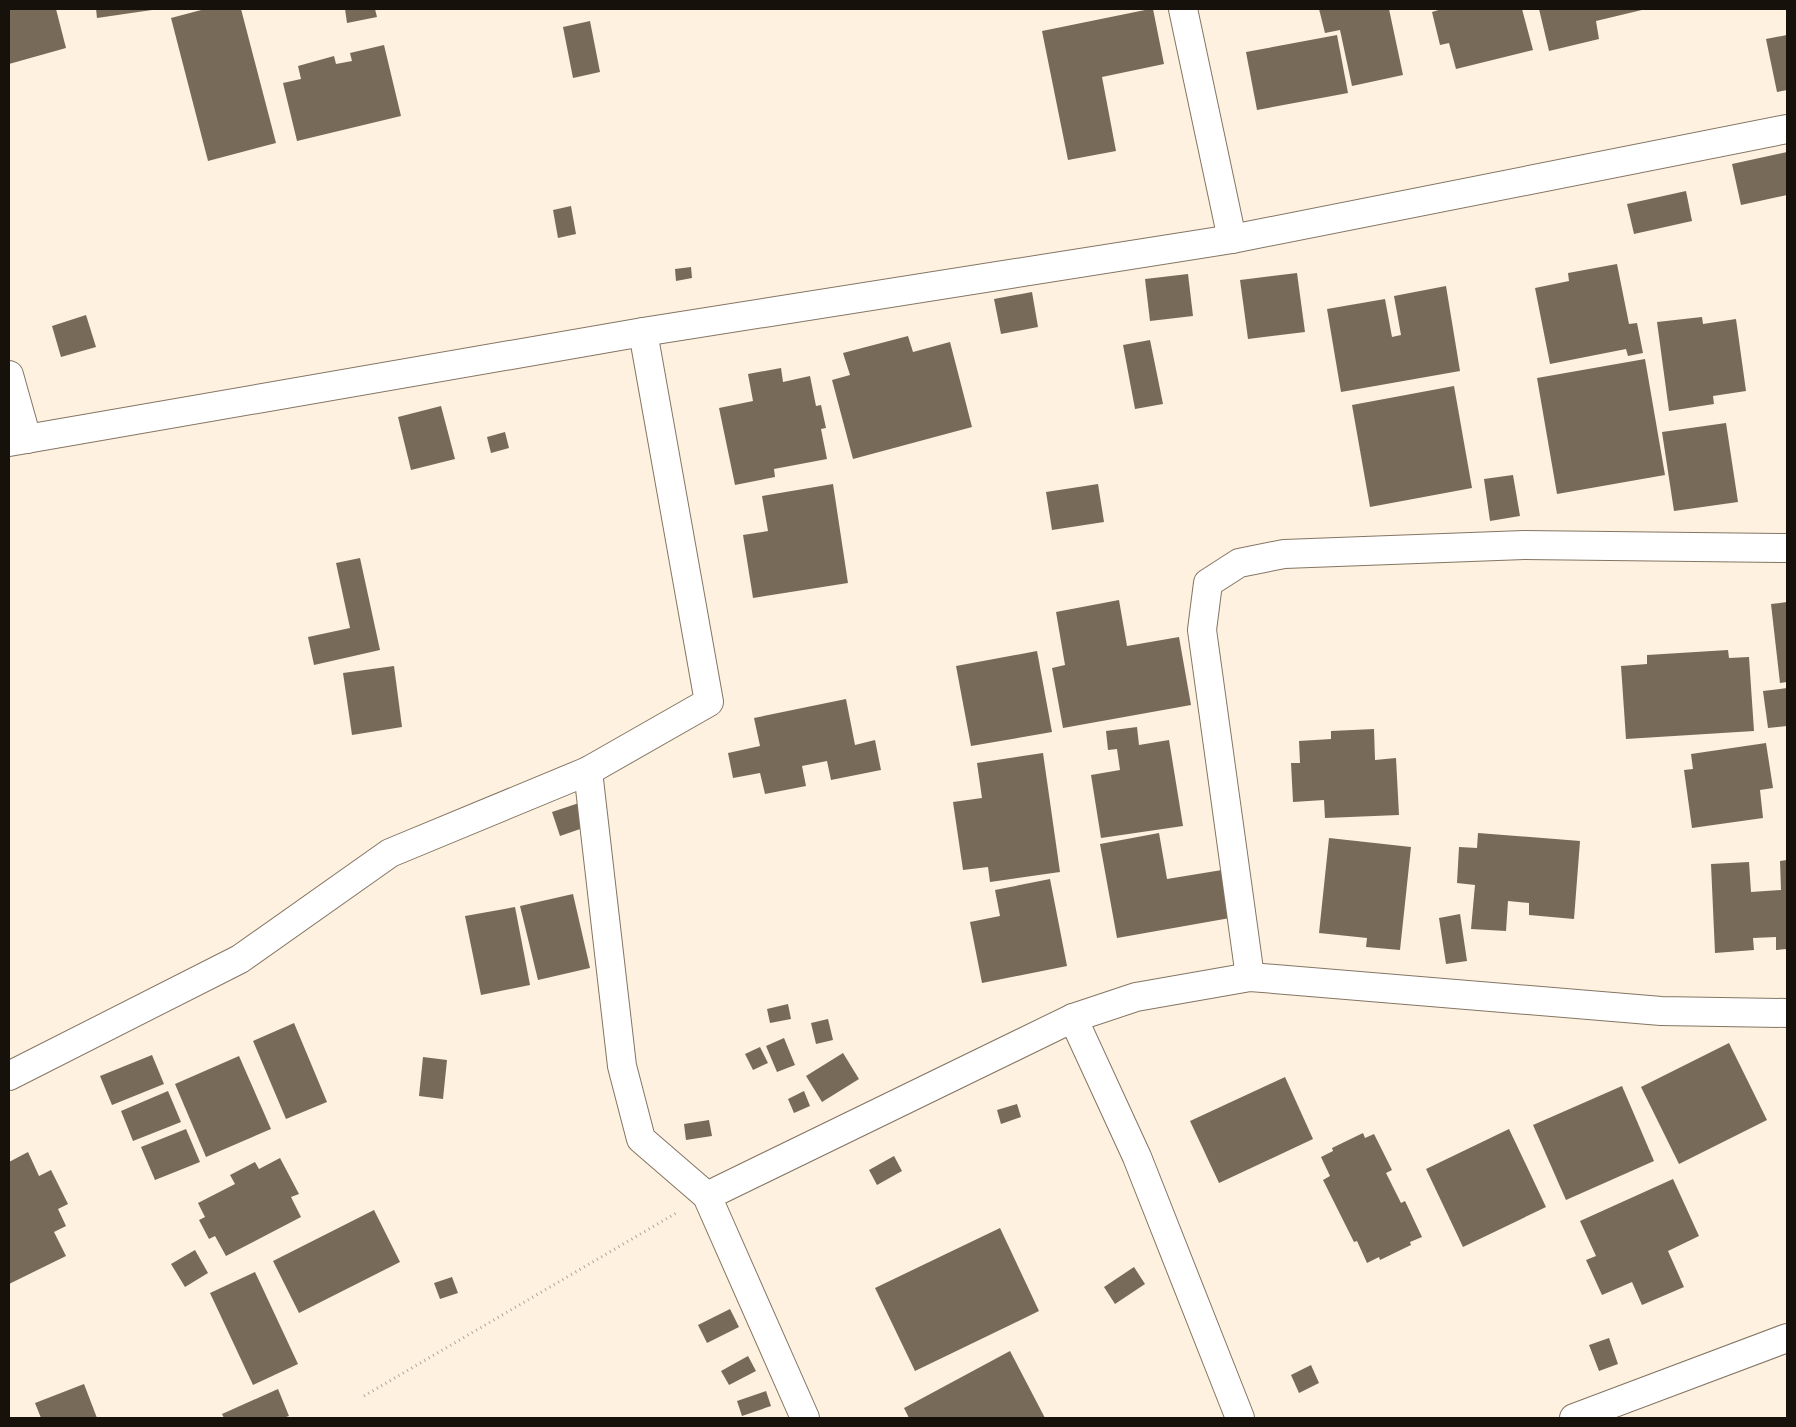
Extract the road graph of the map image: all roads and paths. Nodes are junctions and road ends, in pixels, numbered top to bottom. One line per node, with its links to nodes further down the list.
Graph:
1 (1183, 9): 3 (street)
2 (1787, 129): 3 (street)
3 (1232, 239): 4 (street)
4 (643, 332): 6 (street); 8 (street)
5 (9, 375): 6 (street)
6 (18, 440)
7 (1787, 548): 9 (street)
8 (588, 771): 12 (street); 13 (street)
9 (1250, 977): 10 (street); 11 (street)
10 (1787, 1012)
11 (1073, 1018): 13 (street); 17 (street)
12 (9, 1076)
13 (706, 1196): 15 (path); 16 (street)
14 (1787, 1338): 18 (street)
15 (364, 1396)
16 (805, 1418)
17 (1240, 1418)
18 (1574, 1418)

